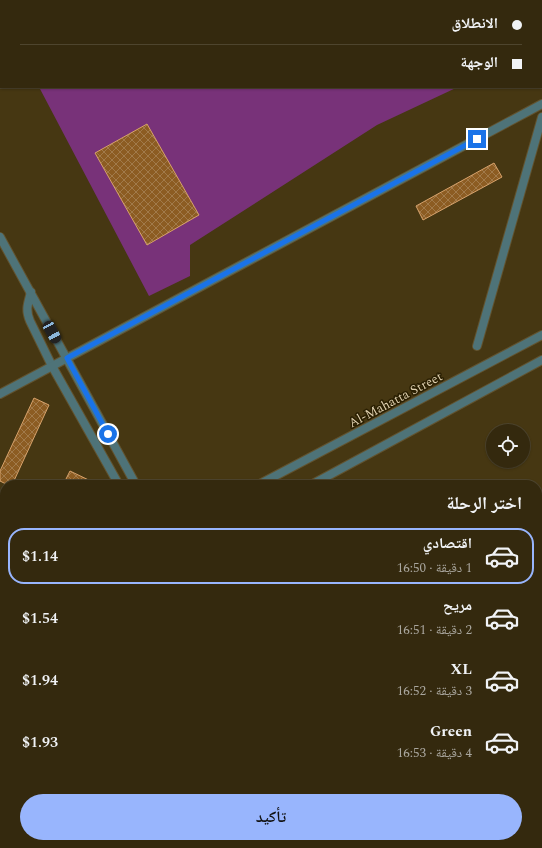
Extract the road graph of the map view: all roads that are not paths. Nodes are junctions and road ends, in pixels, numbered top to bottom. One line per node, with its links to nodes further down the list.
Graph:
1 (542, 104): 7 (street)
2 (542, 117): 6 (street)
3 (0, 237): 4 (street)
4 (31, 292): 7 (street); 9 (street)
5 (542, 335): 13 (street, Al-Mahatta Street)
6 (477, 346)
7 (67, 358): 9 (street); 12 (street)
8 (542, 360): 14 (street)
9 (52, 366): 10 (street); 11 (street)
10 (0, 394)
11 (115, 480)
12 (133, 480)
13 (267, 480)
14 (320, 480)

